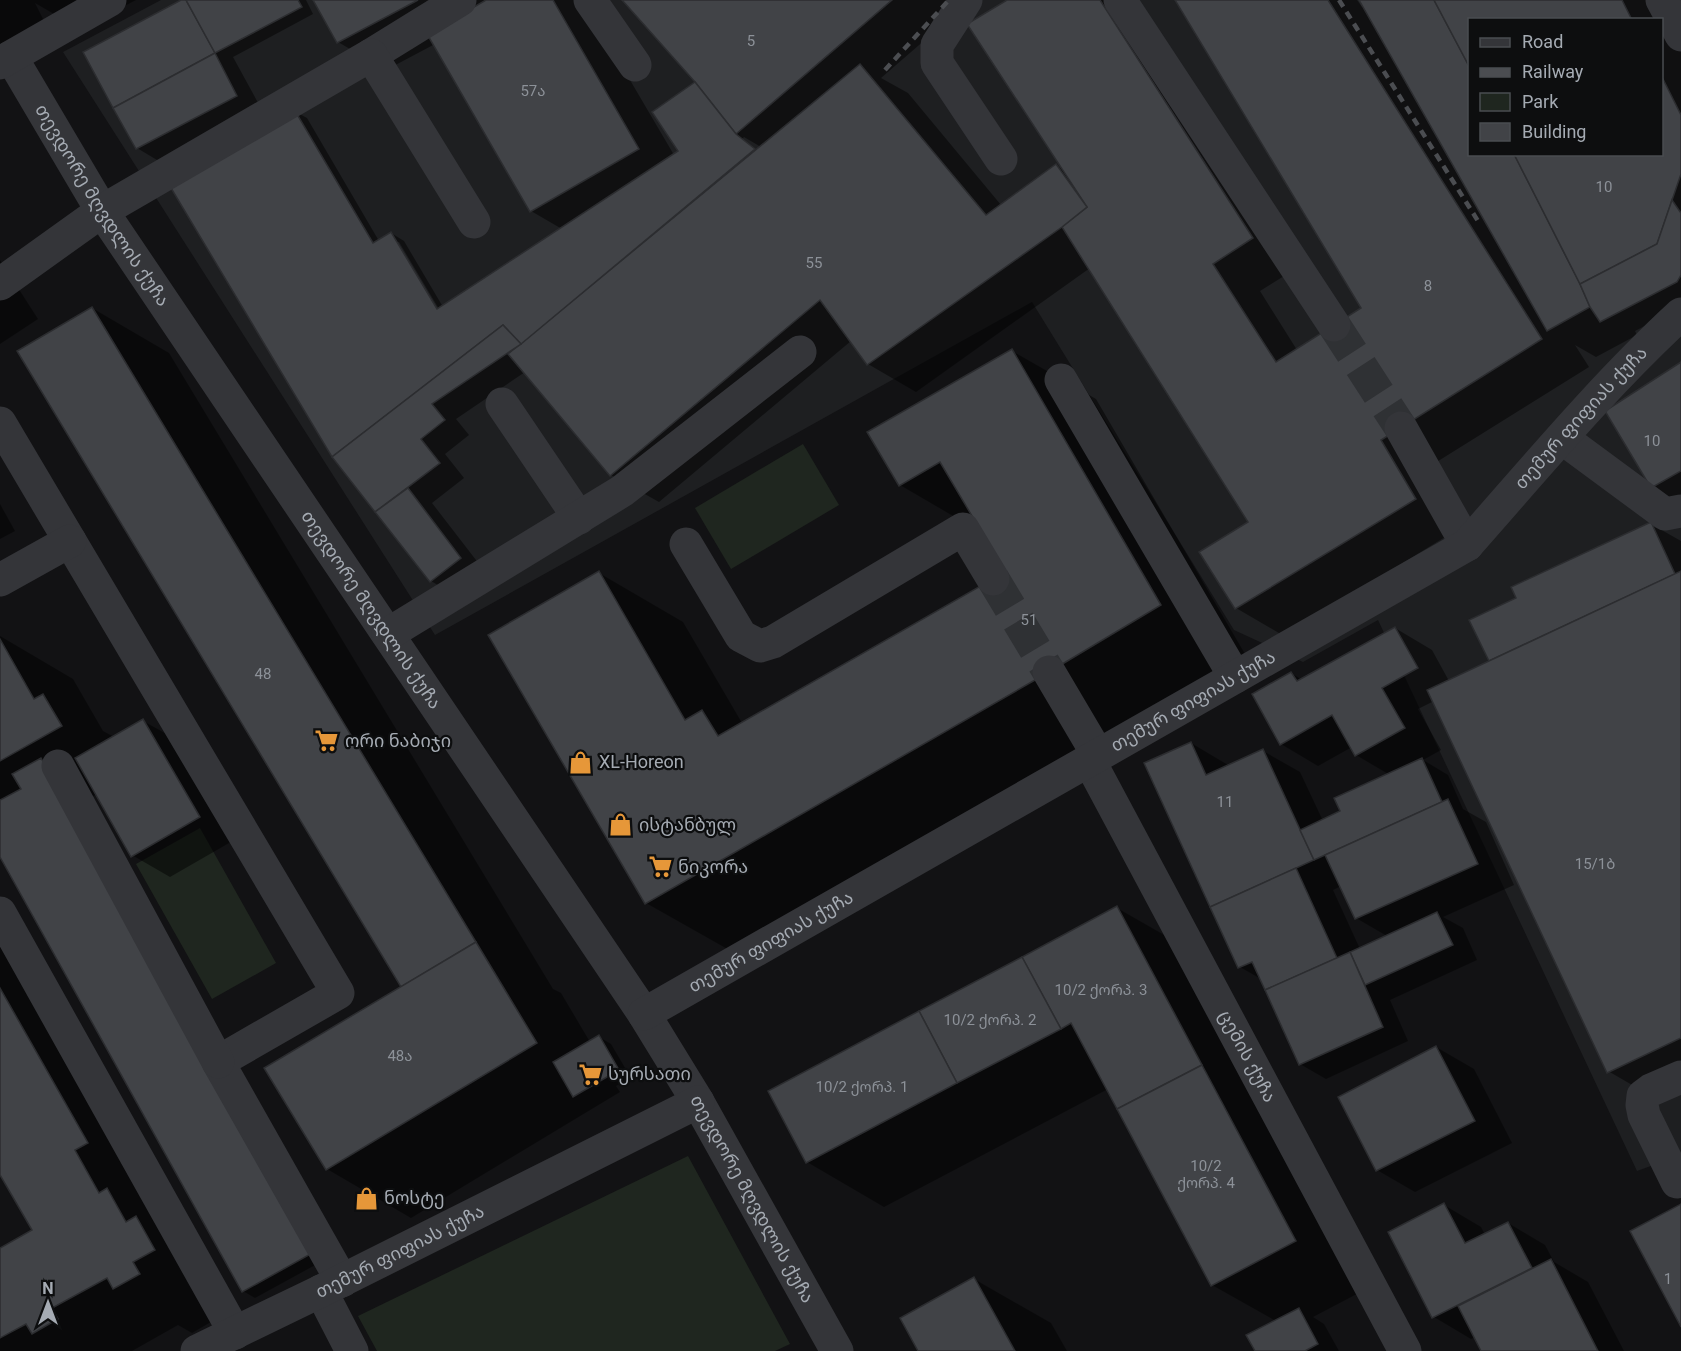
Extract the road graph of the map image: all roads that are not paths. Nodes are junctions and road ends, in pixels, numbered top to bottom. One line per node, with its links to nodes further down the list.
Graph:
1 (110, 0): 9 (street)
2 (460, 0): 8 (street)
3 (590, 0): 10 (street)
4 (966, 0): 11 (street)
5 (1120, 0): 16 (street)
6 (1662, 0): 7 (street)
7 (1681, 35)
8 (371, 55): 12 (street); 13 (street)
9 (5, 60): 12 (street, თევდორე მღვდლის ქუჩა)
10 (635, 65)
11 (1001, 159)
12 (102, 211): 14 (street); 30 (street, თევდორე მღვდლის ქუჩა)
13 (474, 222)
14 (0, 284)
15 (1681, 314): 22 (street, თემურ ფიფიას ქუჩა)
16 (1334, 325)
17 (800, 352): 24 (street)
18 (1061, 380): 32 (street)
19 (502, 404): 24 (street)
20 (0, 423): 25 (street)
21 (1401, 428): 27 (street)
22 (1562, 438): 23 (street); 27 (street, თემურ ფიფიას ქუჩა)
23 (1681, 510)
24 (579, 518): 30 (street)
25 (70, 541): 29 (street); 37 (street)
26 (687, 544): 28 (street)
27 (1467, 545): 32 (street, თემურ ფიფიას ქუჩა)
28 (993, 579)
29 (0, 580)
30 (388, 634): 36 (street, თევდორე მღვდლის ქუჩა)
31 (1049, 672): 33 (street, ცემის ქუჩა)
32 (1235, 677): 33 (street, თემურ ფიფიას ქუჩა)
33 (1094, 758): 36 (street, თემურ ფიფიას ქუჩა); 46 (street, ცემის ქუჩა)
34 (58, 766): 37 (street)
35 (0, 913): 42 (street)
36 (644, 1014): 39 (street, თევდორე მღვდლის ქუჩა)
37 (218, 1062): 41 (street)
38 (1681, 1077): 40 (street)
39 (698, 1102): 41 (street, თემურ ფიფიას ქუჩა); 45 (street, თევდორე მღვდლის ქუჩა)
40 (1677, 1182)
41 (332, 1286): 42 (street, თემურ ფიფიას ქუჩა); 44 (street)
42 (235, 1333): 43 (street, თემურ ფიფიას ქუჩა)
43 (197, 1351)
44 (352, 1351)
45 (837, 1351)
46 (1405, 1351)

